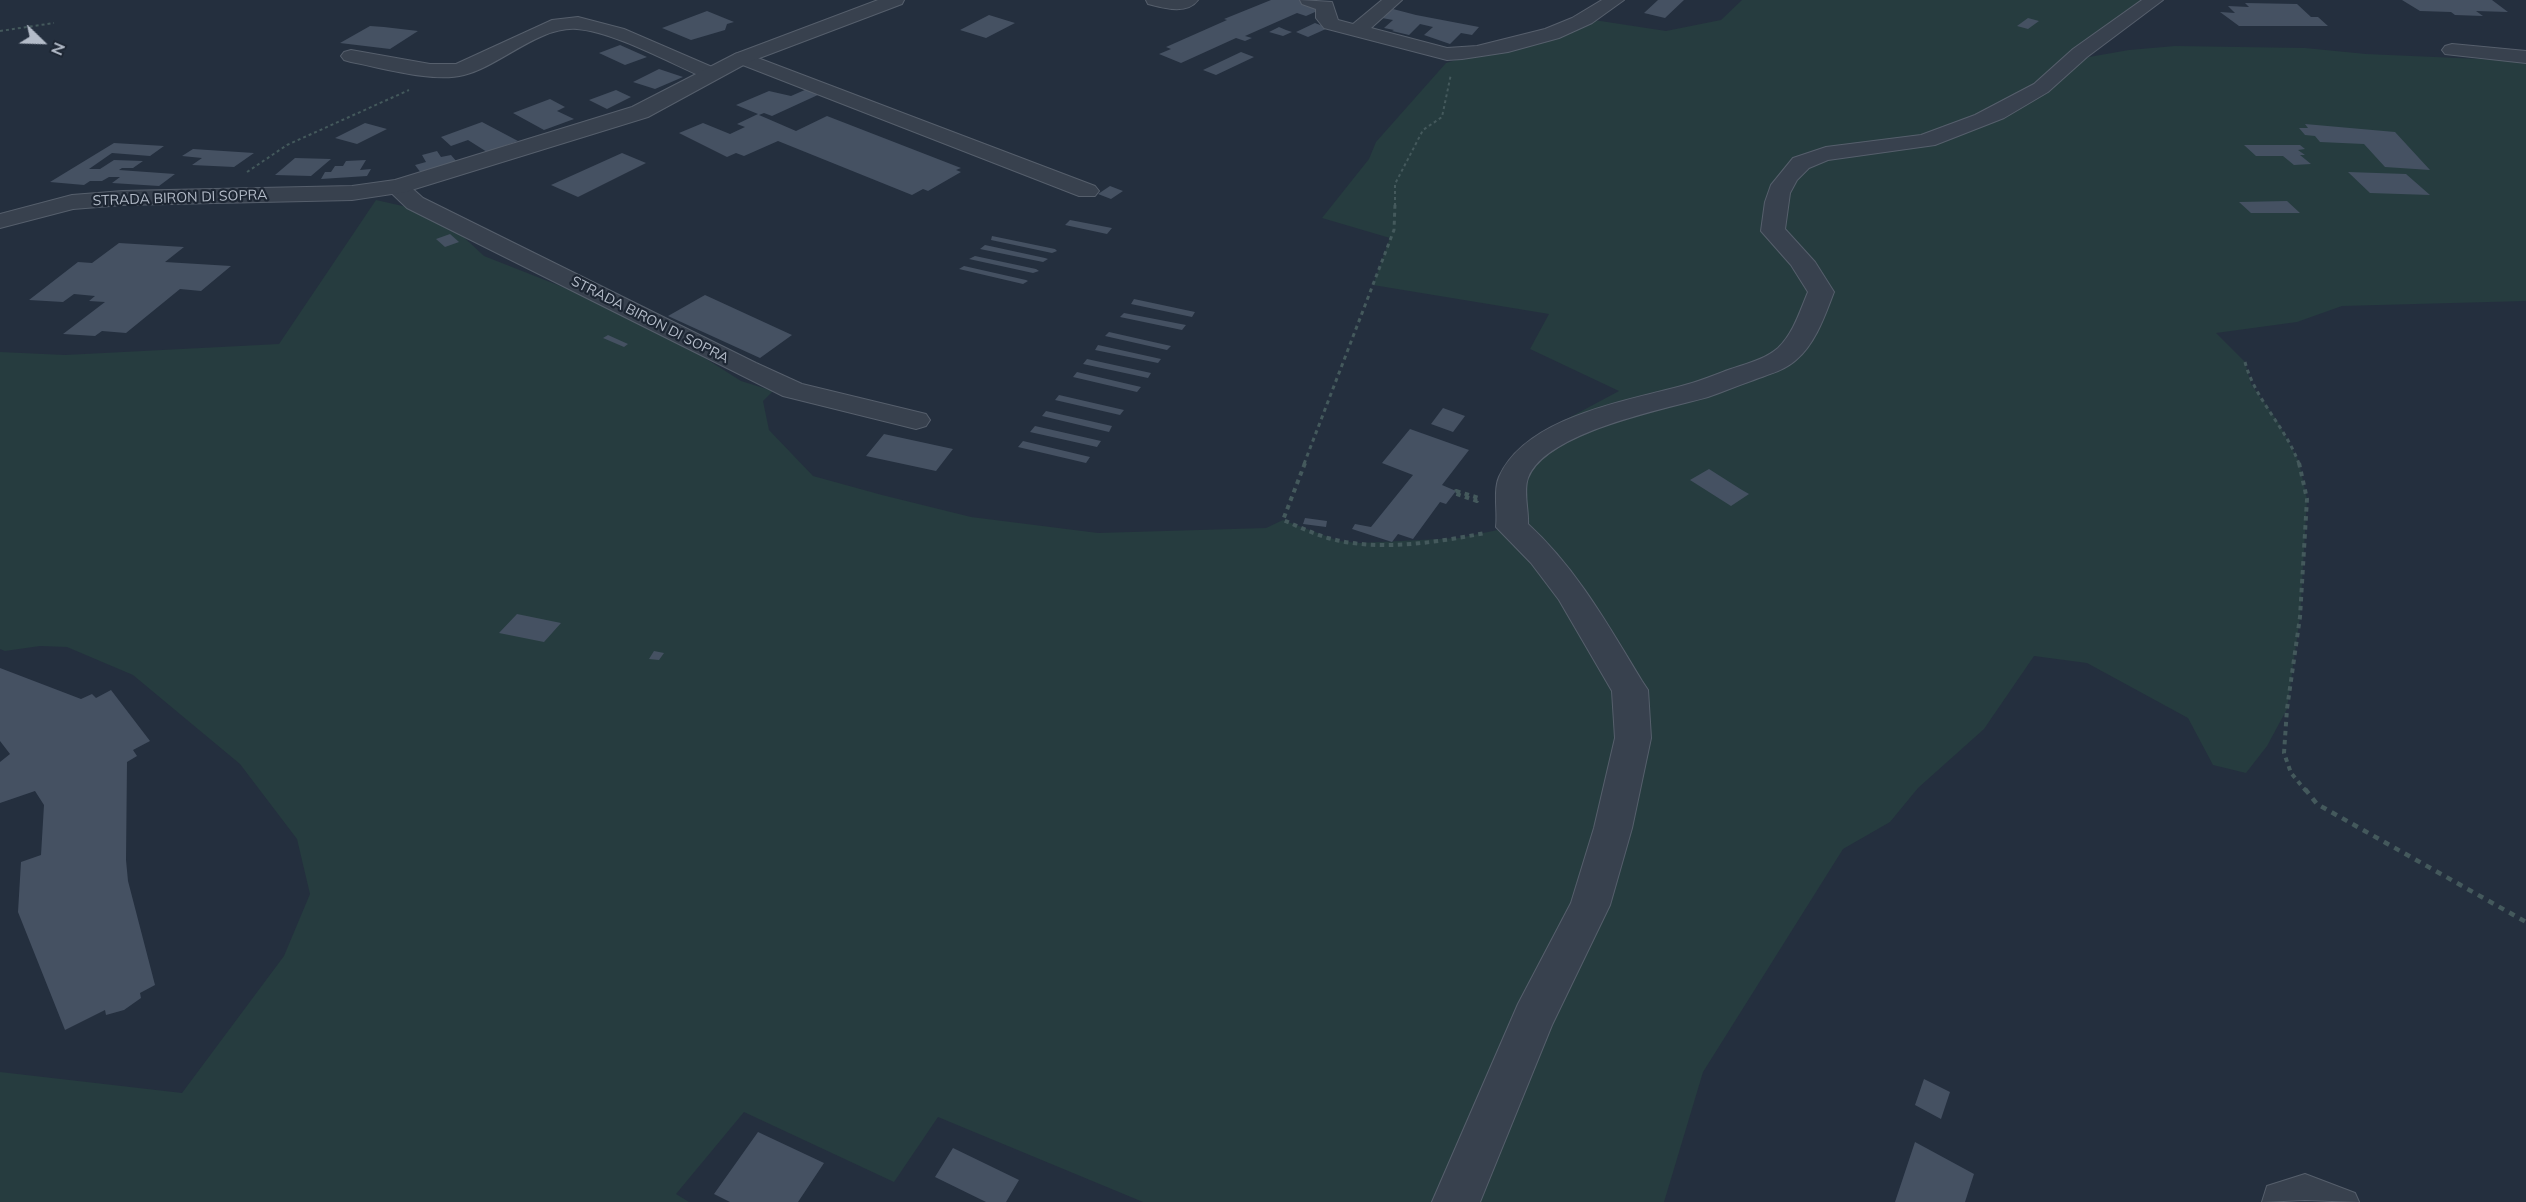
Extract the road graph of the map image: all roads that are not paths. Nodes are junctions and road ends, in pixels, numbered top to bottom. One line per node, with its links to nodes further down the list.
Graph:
1 (895, 0): 12 (street, STRADA BIRON DI SOPRA)
2 (1155, 0): 3 (street)
3 (1189, 0)
4 (1309, 0): 8 (street)
5 (1393, 0): 8 (street)
6 (1615, 0): 8 (street)
7 (2154, 0): 18 (street)
8 (1357, 30)
9 (2452, 51): 11 (street)
10 (351, 56): 13 (street)
11 (2526, 57)
12 (742, 58): 13 (street, STRADA BIRON DI SOPRA); 15 (street)
13 (712, 74): 14 (street, STRADA BIRON DI SOPRA)
14 (397, 186): 16 (street, STRADA BIRON DI SOPRA); 17 (street, STRADA BIRON DI SOPRA)
15 (1087, 191)
16 (0, 221)
17 (916, 420)
18 (1456, 1202)
19 (2275, 1202): 20 (lane)
20 (2346, 1202)

